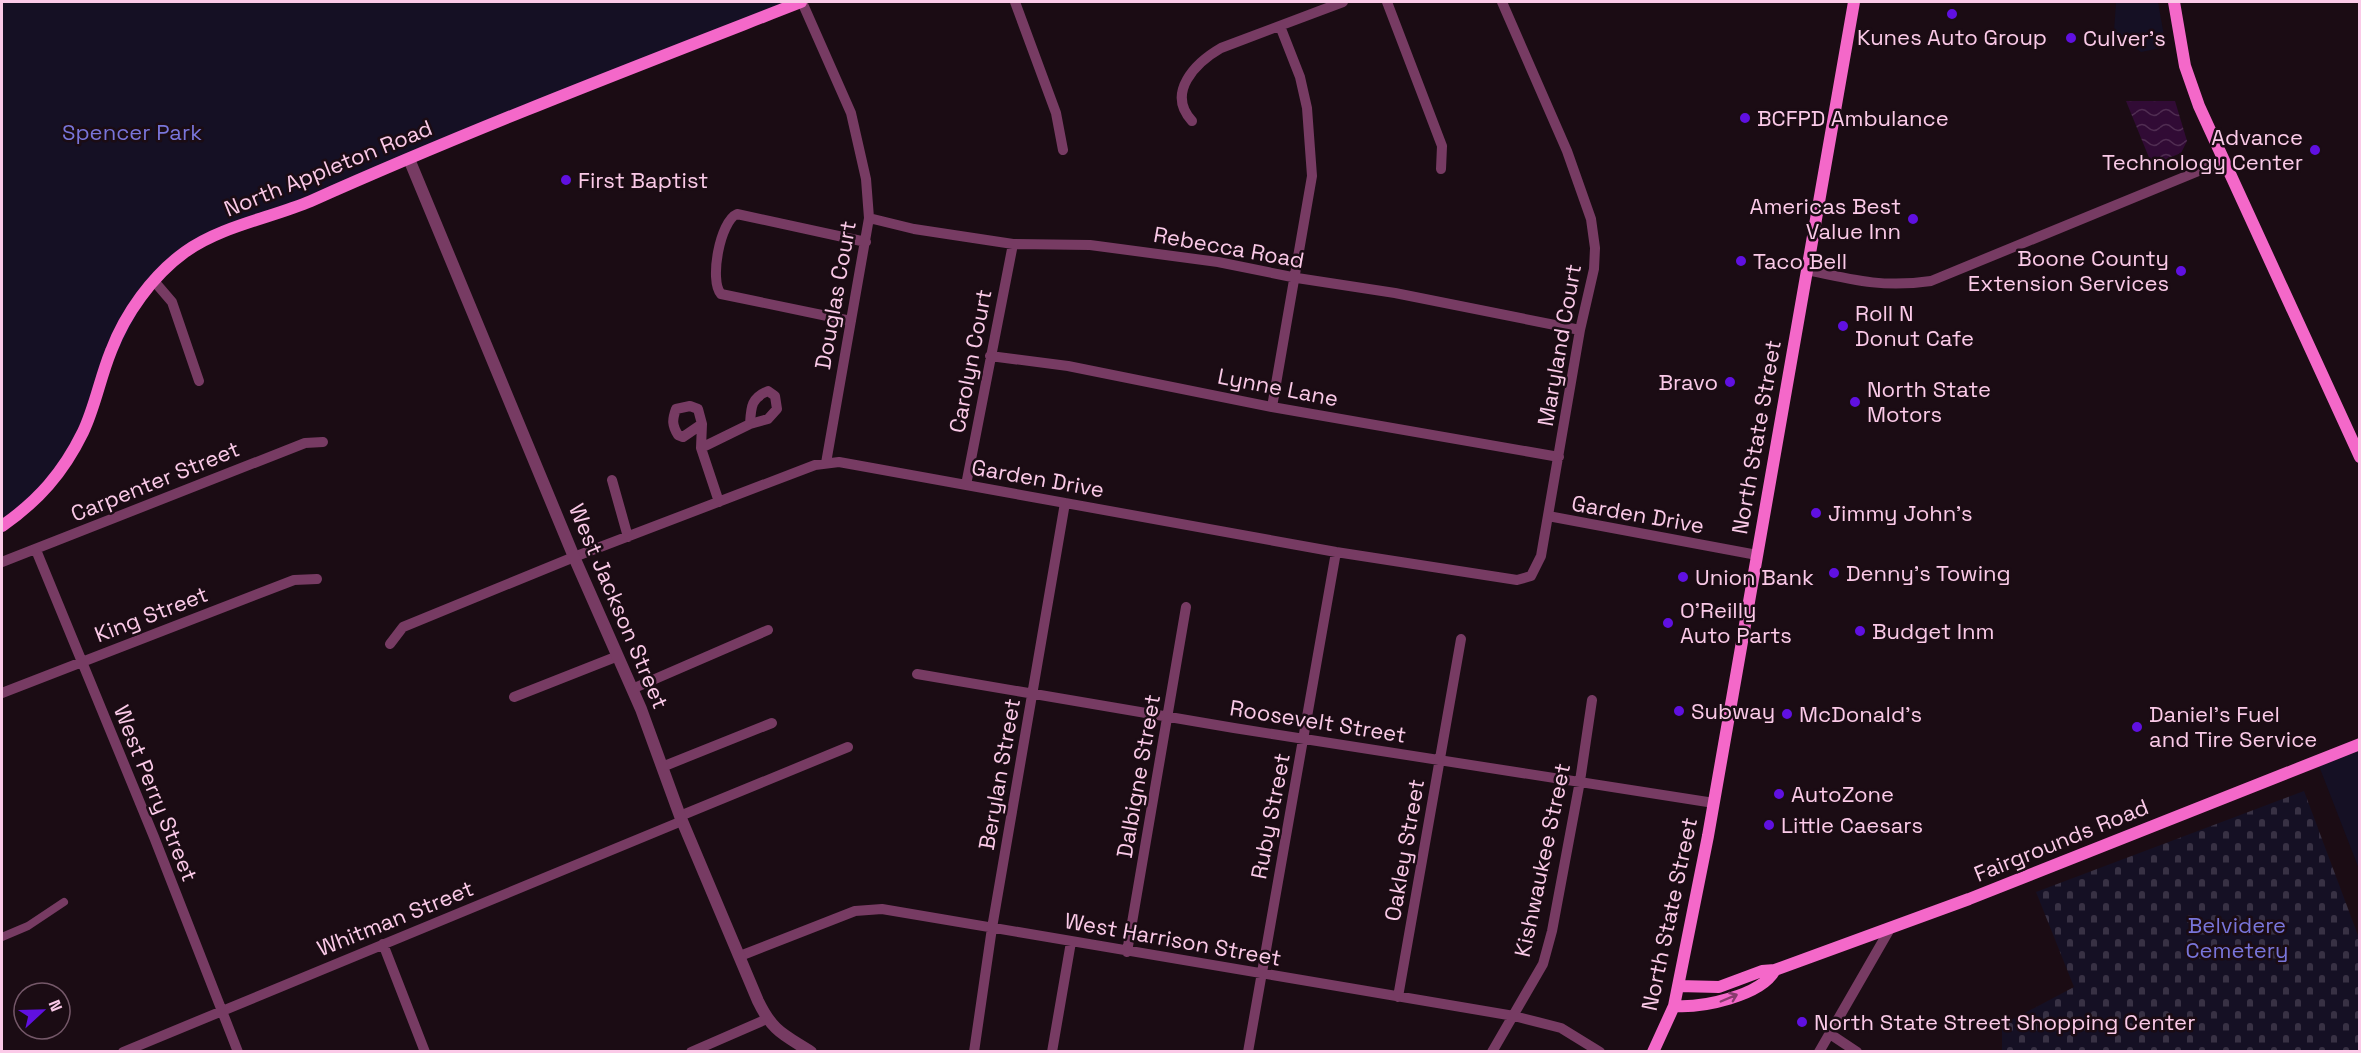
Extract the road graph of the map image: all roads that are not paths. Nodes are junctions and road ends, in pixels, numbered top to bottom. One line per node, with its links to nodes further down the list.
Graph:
1 (801, 2): 11 (main road, North Appleton Road); 14 (street, Douglas Court)
2 (1015, 2): 10 (street)
3 (1343, 2): 8 (street)
4 (1387, 2): 13 (street)
5 (1502, 2): 21 (street, Maryland Court)
6 (1854, 2): 17 (main road, North State Street)
7 (2174, 2): 12 (main road)
8 (1280, 26): 9 (street); 18 (street)
9 (1192, 122)
10 (1063, 150)
11 (409, 159): 19 (main road, North Appleton Road); 42 (street, West Jackson Street)
12 (2224, 164): 17 (street); 29 (main road)
13 (1441, 169)
14 (869, 218): 15 (street, Douglas Court); 16 (street, Rebecca Road)
15 (866, 242): 20 (street, Douglas Court); 20 (street)
16 (1013, 244): 18 (street, Rebecca Road); 22 (street, Carolyn Court)
17 (1807, 270): 41 (main road, North State Street)
18 (1297, 278): 21 (street, Rebecca Road); 24 (street)
19 (154, 281): 23 (street); 37 (main road, North Appleton Road)
20 (851, 321): 31 (street, Douglas Court)
21 (1580, 330): 30 (street, Maryland Court)
22 (990, 356): 24 (street, Lynne Lane); 33 (street, Carolyn Court)
23 (199, 381)
24 (1272, 407): 30 (street, Lynne Lane)
25 (702, 424): 28 (street)
26 (750, 424): 28 (street)
27 (323, 442): 39 (street, Carpenter Street)
28 (701, 448): 34 (street)
29 (2360, 456)
30 (1558, 457): 36 (street, Maryland Court)
31 (826, 463): 33 (street, Garden Drive); 34 (street, Garden Drive)
32 (612, 480): 38 (street)
33 (966, 485): 35 (street, Garden Drive)
34 (719, 502): 38 (street, Garden Drive)
35 (1065, 503): 40 (street, Garden Drive); 55 (street, Berylan Street)
36 (1548, 516): 41 (street, Garden Drive); 45 (street, Maryland Court)
37 (2, 526)
38 (628, 537): 42 (street, Garden Drive)
39 (36, 550): 43 (street, Carpenter Street); 51 (street, West Perry Street)
40 (1336, 552): 45 (street, Garden Drive); 60 (street, Ruby Street)
41 (1756, 555): 66 (main road, North State Street)
42 (574, 557): 49 (street, Garden Drive); 50 (street, West Jackson Street)
43 (2, 562)
44 (317, 579): 51 (street, King Street)
45 (1508, 579)
46 (1186, 607): 58 (street, Dalbigne Street)
47 (768, 630): 53 (street)
48 (1461, 639): 63 (street, Oakley Street)
49 (390, 644)
50 (618, 656): 53 (street, West Jackson Street); 56 (street)
51 (80, 661): 54 (street, King Street); 81 (street, West Perry Street)
52 (917, 674): 55 (street, Roosevelt Street)
53 (632, 689): 64 (street, West Jackson Street)
54 (2, 693)
55 (1033, 695): 58 (street, Roosevelt Street); 70 (street, Berylan Street)
56 (514, 697)
57 (1592, 700): 65 (street, Kishwaukee Street)
58 (1168, 717): 60 (street, Roosevelt Street); 74 (street, Dalbigne Street)
59 (772, 723): 64 (street)
60 (1304, 739): 63 (street, Roosevelt Street); 77 (street, Ruby Street)
61 (2360, 744): 69 (main road, Fairgrounds Road)
62 (848, 747): 67 (street, Whitman Street)
63 (1440, 760): 65 (street, Roosevelt Street); 79 (street, Oakley Street)
64 (662, 767): 67 (street, West Jackson Street)
65 (1580, 781): 66 (street, Roosevelt Street); 82 (street, Kishwaukee Street)
66 (1714, 803): 78 (main road, North State Street)
67 (681, 818): 73 (street, Whitman Street); 75 (street, West Jackson Street)
68 (64, 902): 71 (street)
69 (1891, 927): 76 (main road, Fairgrounds Road); 84 (street)
70 (992, 928): 72 (street, West Harrison Street); 75 (street, West Harrison Street); 90 (street, Berylan Street)
71 (2, 937)
72 (1071, 942): 74 (street, West Harrison Street); 91 (street)
73 (383, 944): 81 (street, Whitman Street); 87 (street)
74 (1126, 952): 77 (street, West Harrison Street)
75 (740, 956): 83 (street, West Jackson Street)
76 (1776, 970): 78 (main road, Fairgrounds Road); 80 (main road, Fairgrounds Road, one-way to 76)
77 (1261, 974): 79 (street, West Harrison Street); 92 (street, Ruby Street)
78 (1678, 986): 80 (main road, North State Street)
79 (1398, 997): 82 (street, West Harrison Street)
80 (1674, 1006): 95 (main road, North State Street)
81 (222, 1011): 85 (street, Whitman Street); 86 (street, West Perry Street)
82 (1514, 1016): 93 (street, Kishwaukee Street); 94 (street, West Harrison Street)
83 (767, 1019): 88 (street); 89 (street, West Jackson Street)
84 (1830, 1034): 96 (street); 97 (street)
85 (123, 1052)
86 (238, 1052)
87 (425, 1052)
88 (691, 1052)
89 (811, 1052)
90 (974, 1052)
91 (1052, 1052)
92 (1248, 1052)
93 (1492, 1052)
94 (1600, 1052)
95 (1653, 1052)
96 (1819, 1052)
97 (1857, 1052)

